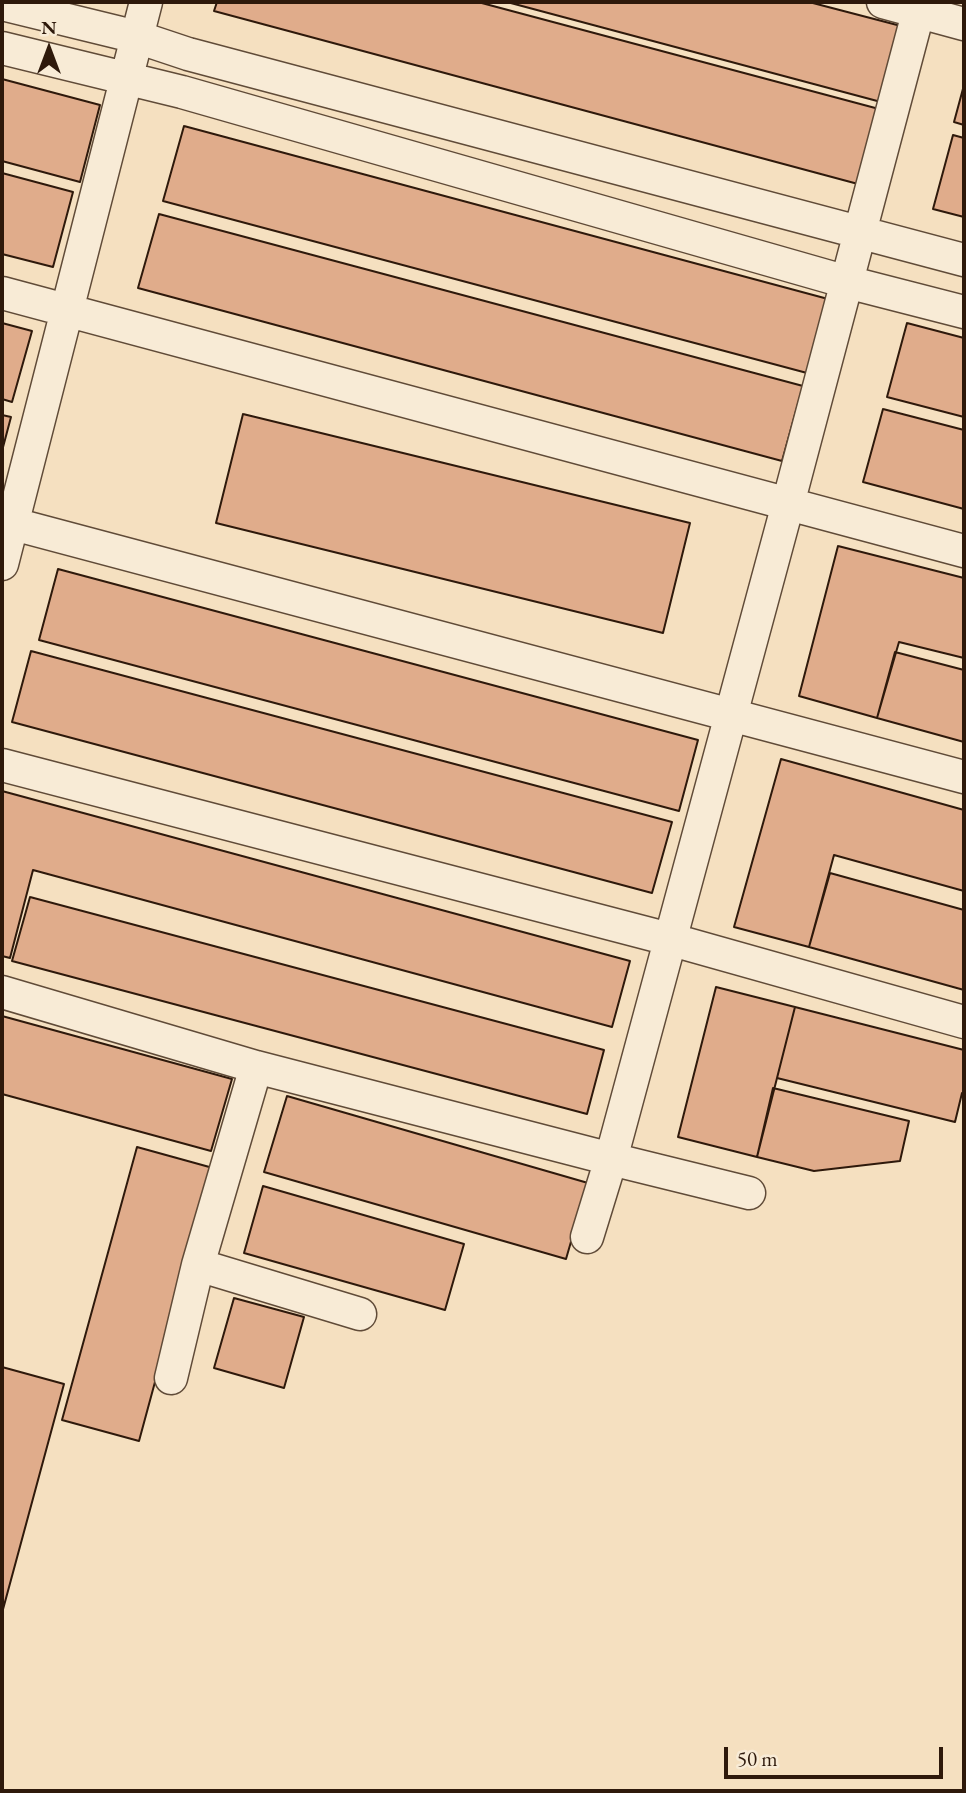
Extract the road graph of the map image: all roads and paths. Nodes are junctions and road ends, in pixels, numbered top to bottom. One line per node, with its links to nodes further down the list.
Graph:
1 (146, 2): 6 (street)
2 (883, 2): 4 (street)
3 (2, 4): 6 (street)
4 (920, 7): 5 (street); 9 (street)
5 (964, 24)
6 (137, 37): 8 (street); 9 (street)
7 (2, 48): 8 (street)
8 (128, 79): 11 (street); 13 (street)
9 (861, 233): 10 (street); 11 (street)
10 (964, 260)
11 (847, 282): 14 (street); 15 (street)
12 (2, 293): 13 (street)
13 (69, 311): 15 (street); 16 (street)
14 (964, 312)
15 (788, 503): 17 (street); 19 (street)
16 (7, 522): 18 (street); 19 (street)
17 (964, 551)
18 (2, 564)
19 (731, 715): 21 (street); 22 (street)
20 (2, 765): 22 (street)
21 (964, 777)
22 (669, 939): 24 (street); 26 (street)
23 (2, 992): 25 (street)
24 (964, 1022)
25 (256, 1067): 26 (street); 29 (street)
26 (611, 1159): 27 (street); 28 (street)
27 (749, 1193)
28 (587, 1237)
29 (198, 1265): 30 (street); 31 (street)
30 (360, 1314)
31 (171, 1378)

